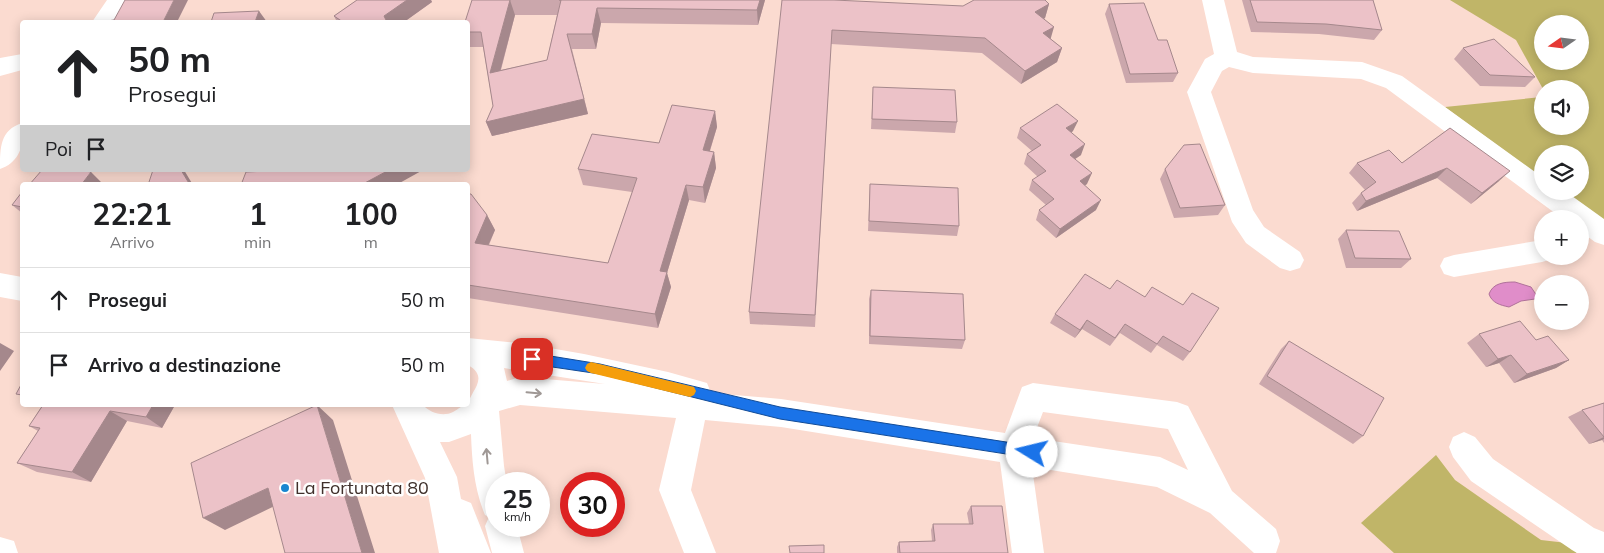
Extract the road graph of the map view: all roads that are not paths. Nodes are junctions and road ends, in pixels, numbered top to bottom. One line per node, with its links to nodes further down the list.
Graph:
1 (119, 0): 3 (street)
2 (1213, 0): 4 (street)
3 (104, 20)
4 (1227, 58): 7 (street); 13 (street)
5 (20, 62): 6 (street)
6 (0, 67)
7 (1534, 183)
8 (1558, 200): 9 (street)
9 (1604, 234)
10 (1604, 240): 11 (street)
11 (1589, 242)
12 (1534, 251): 14 (street)
13 (1290, 260)
14 (1454, 266)
15 (0, 285): 16 (street)
16 (20, 289)
17 (470, 352): 19 (street)
18 (470, 352): 20 (street)
19 (694, 399): 20 (street, one-way to 19); 23 (street); 33 (street)
20 (485, 403): 21 (street); 24 (street, one-way to 20)
21 (409, 409): 25 (street)
22 (1464, 447): 29 (street)
23 (1014, 449): 26 (street); 26 (street); 34 (street)
24 (489, 472)
25 (441, 477): 30 (street); 31 (street)
26 (1221, 502): 28 (street)
27 (504, 537): 32 (street)
28 (1264, 541)
29 (1604, 548)
30 (455, 553)
31 (475, 553)
32 (508, 553)
33 (700, 553)
34 (1028, 553)

